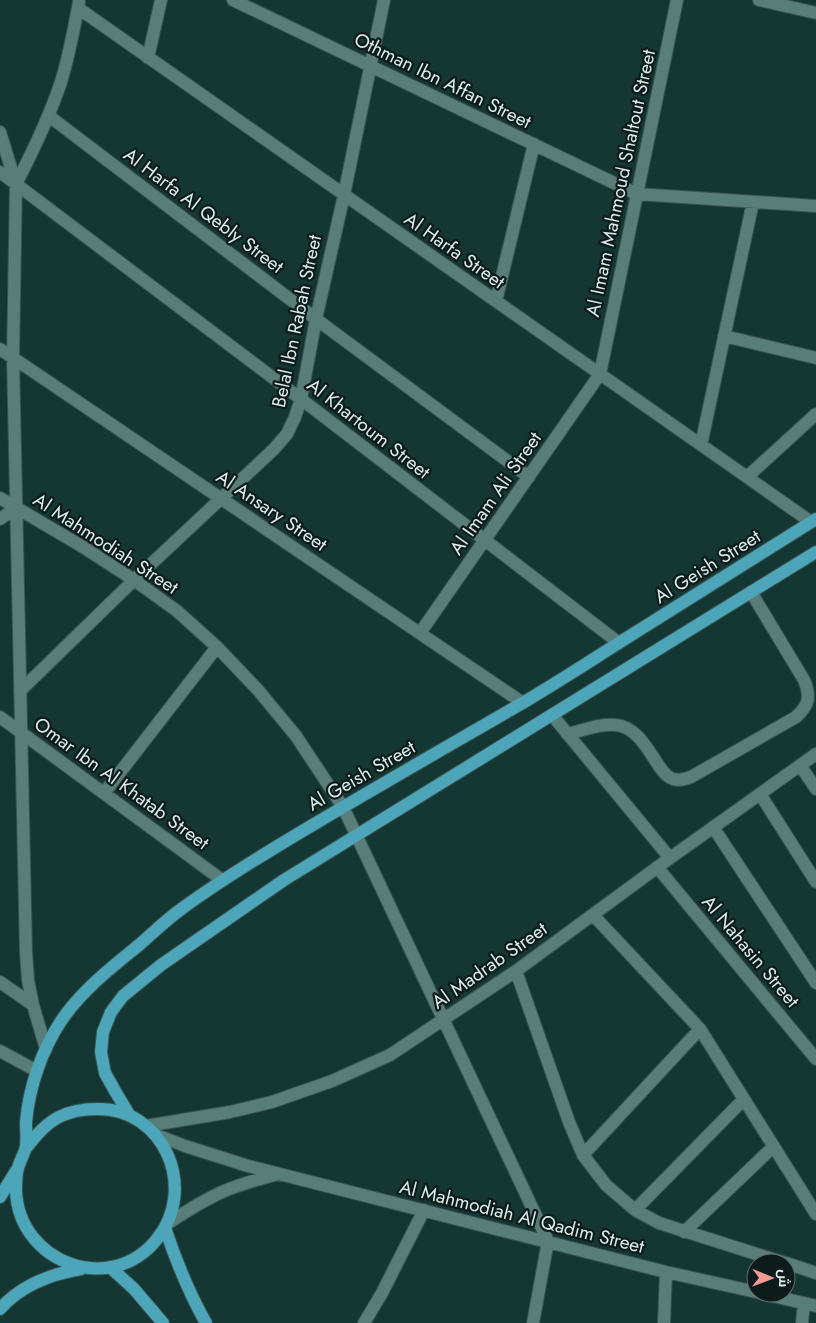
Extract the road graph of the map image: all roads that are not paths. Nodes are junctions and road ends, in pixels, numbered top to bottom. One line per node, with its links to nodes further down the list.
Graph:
1 (160, 0): 8 (street)
2 (233, 0): 9 (street, Othman Ibn Affan Street)
3 (384, 0): 9 (street, Belal Ibn Rabah Street)
4 (677, 0): 15 (street, Al Imam Mahmoud Shaltout Street)
5 (759, 0): 7 (street)
6 (79, 4): 8 (street, Al Harfa Street); 10 (street)
7 (816, 13)
8 (148, 58): 16 (street, Al Harfa Street)
9 (370, 66): 12 (street, Othman Ibn Affan Street); 16 (street, Belal Ibn Rabah Street)
10 (49, 116): 14 (street); 20 (street, Al Harfa Al Qebly Street)
11 (0, 132): 14 (street)
12 (534, 144): 15 (street, Othman Ibn Affan Street); 19 (street)
13 (0, 172): 14 (street, Al Khartoum Street)
14 (16, 184): 23 (street); 26 (street, Al Khartoum Street)
15 (636, 194): 17 (street); 25 (street, Al Imam Mahmoud Shaltout Street)
16 (344, 195): 19 (street, Al Harfa Street); 20 (street, Belal Ibn Rabah Street)
17 (753, 202): 18 (street); 21 (street)
18 (816, 206)
19 (496, 301): 25 (street, Al Harfa Street)
20 (316, 319): 26 (street, Belal Ibn Rabah Street); 29 (street, Al Harfa Al Qebly Street)
21 (724, 336): 24 (street); 28 (street)
22 (0, 350): 23 (street, Al Ansary Street)
23 (13, 358): 32 (street, Al Ansary Street); 33 (street)
24 (816, 358)
25 (600, 374): 28 (street, Al Harfa Street); 29 (street, Al Imam Ali Street)
26 (301, 399): 32 (street, Belal Ibn Rabah Street); 36 (street, Al Khartoum Street)
27 (816, 414): 30 (street)
28 (701, 444): 30 (street, Al Harfa Street)
29 (529, 477): 36 (street, Al Imam Ali Street)
30 (747, 477): 35 (street, Al Harfa Street)
31 (0, 498): 33 (street, Al Mahmodiah Street)
32 (220, 498): 38 (street, Belal Ibn Rabah Street); 40 (street, Al Ansary Street)
33 (16, 508): 34 (street); 38 (street, Al Mahmodiah Street); 43 (street)
34 (0, 519)
35 (814, 521): 41 (main road, Al Geish Street)
36 (484, 541): 40 (street, Al Imam Ali Street); 41 (street, Al Khartoum Street)
37 (816, 552): 39 (main road)
38 (134, 580): 42 (street, Al Mahmodiah Street); 43 (street, Belal Ibn Rabah Street)
39 (751, 592): 45 (main road); 48 (street)
40 (420, 633): 44 (street, Al Ansary Street)
41 (619, 643): 44 (main road, Al Geish Street)
42 (217, 647): 52 (street); 54 (street, Al Mahmodiah Street)
43 (20, 691): 47 (street)
44 (523, 703): 54 (main road, Al Geish Street)
45 (552, 715): 48 (street); 56 (main road)
46 (0, 717): 47 (street, Omar Ibn Al Khatab Street)
47 (21, 732): 52 (street, Omar Ibn Al Khatab Street); 65 (street)
48 (567, 734): 57 (street)
49 (816, 754): 50 (street, Al Madrab Street)
50 (800, 765): 51 (street); 53 (street, Al Madrab Street)
51 (816, 789)
52 (104, 793): 59 (street, Omar Ibn Al Khatab Street)
53 (760, 794): 55 (street, Al Madrab Street); 60 (street)
54 (342, 807): 56 (street, Al Mahmodiah Street); 59 (main road, Al Geish Street)
55 (713, 828): 57 (street, Al Madrab Street); 64 (street)
56 (356, 836): 66 (street, Al Mahmodiah Street); 73 (main road)
57 (670, 858): 58 (street, Al Madrab Street)
58 (658, 867): 61 (street, Al Madrab Street); 70 (street, Al Nahasin Street)
59 (222, 880): 68 (main road, Al Geish Street)
60 (816, 882)
61 (593, 915): 62 (street, Al Madrab Street); 67 (street)
62 (516, 971): 66 (street, Al Madrab Street); 77 (street, Al Mahmodiah Al Qadim Street)
63 (0, 982): 65 (street)
64 (816, 983)
65 (33, 1005): 68 (street)
66 (442, 1020): 74 (street, Al Madrab Street); 86 (street, Al Mahmodiah Street)
67 (700, 1029): 72 (street); 77 (street)
68 (46, 1049): 71 (main road, Al Geish Street)
69 (0, 1051): 71 (street)
70 (816, 1059)
71 (37, 1070): 76 (main road, Al Geish Street)
72 (743, 1100): 75 (street); 82 (street)
73 (130, 1116): 74 (main road); 76 (main road)
74 (150, 1130): 79 (street, Al Mahmodiah Al Qadim Street); 84 (main road)
75 (773, 1147): 83 (street); 85 (street)
76 (26, 1148): 78 (main road)
77 (583, 1155): 82 (street, Al Mahmodiah Al Qadim Street)
78 (18, 1167): 80 (main road); 90 (main road)
79 (280, 1174): 81 (street, Al Mahmodiah Al Qadim Street); 84 (street, Al Mahmodiah Al Qadim Street)
80 (0, 1197)
81 (424, 1210): 86 (street, Al Mahmodiah Al Qadim Street); 97 (street)
82 (635, 1210): 85 (street, Al Mahmodiah Al Qadim Street)
83 (816, 1214)
84 (166, 1226): 88 (main road); 99 (main road)
85 (684, 1232): 87 (street, Al Mahmodiah Al Qadim Street)
86 (548, 1242): 91 (street, Al Mahmodiah Al Qadim Street); 100 (street)
87 (752, 1253)
88 (110, 1267): 90 (main road); 98 (main road)
89 (796, 1267): 92 (street, Al Mahmodiah Al Qadim Street)
90 (86, 1268): 96 (main road)
91 (666, 1272): 93 (street, Al Mahmodiah Al Qadim Street); 101 (street)
92 (816, 1273)
93 (746, 1290)
94 (796, 1301): 95 (street)
95 (810, 1304): 102 (street)
96 (0, 1309)
97 (366, 1322)
98 (163, 1323)
99 (206, 1323)
100 (533, 1323)
101 (664, 1323)
102 (802, 1323)

